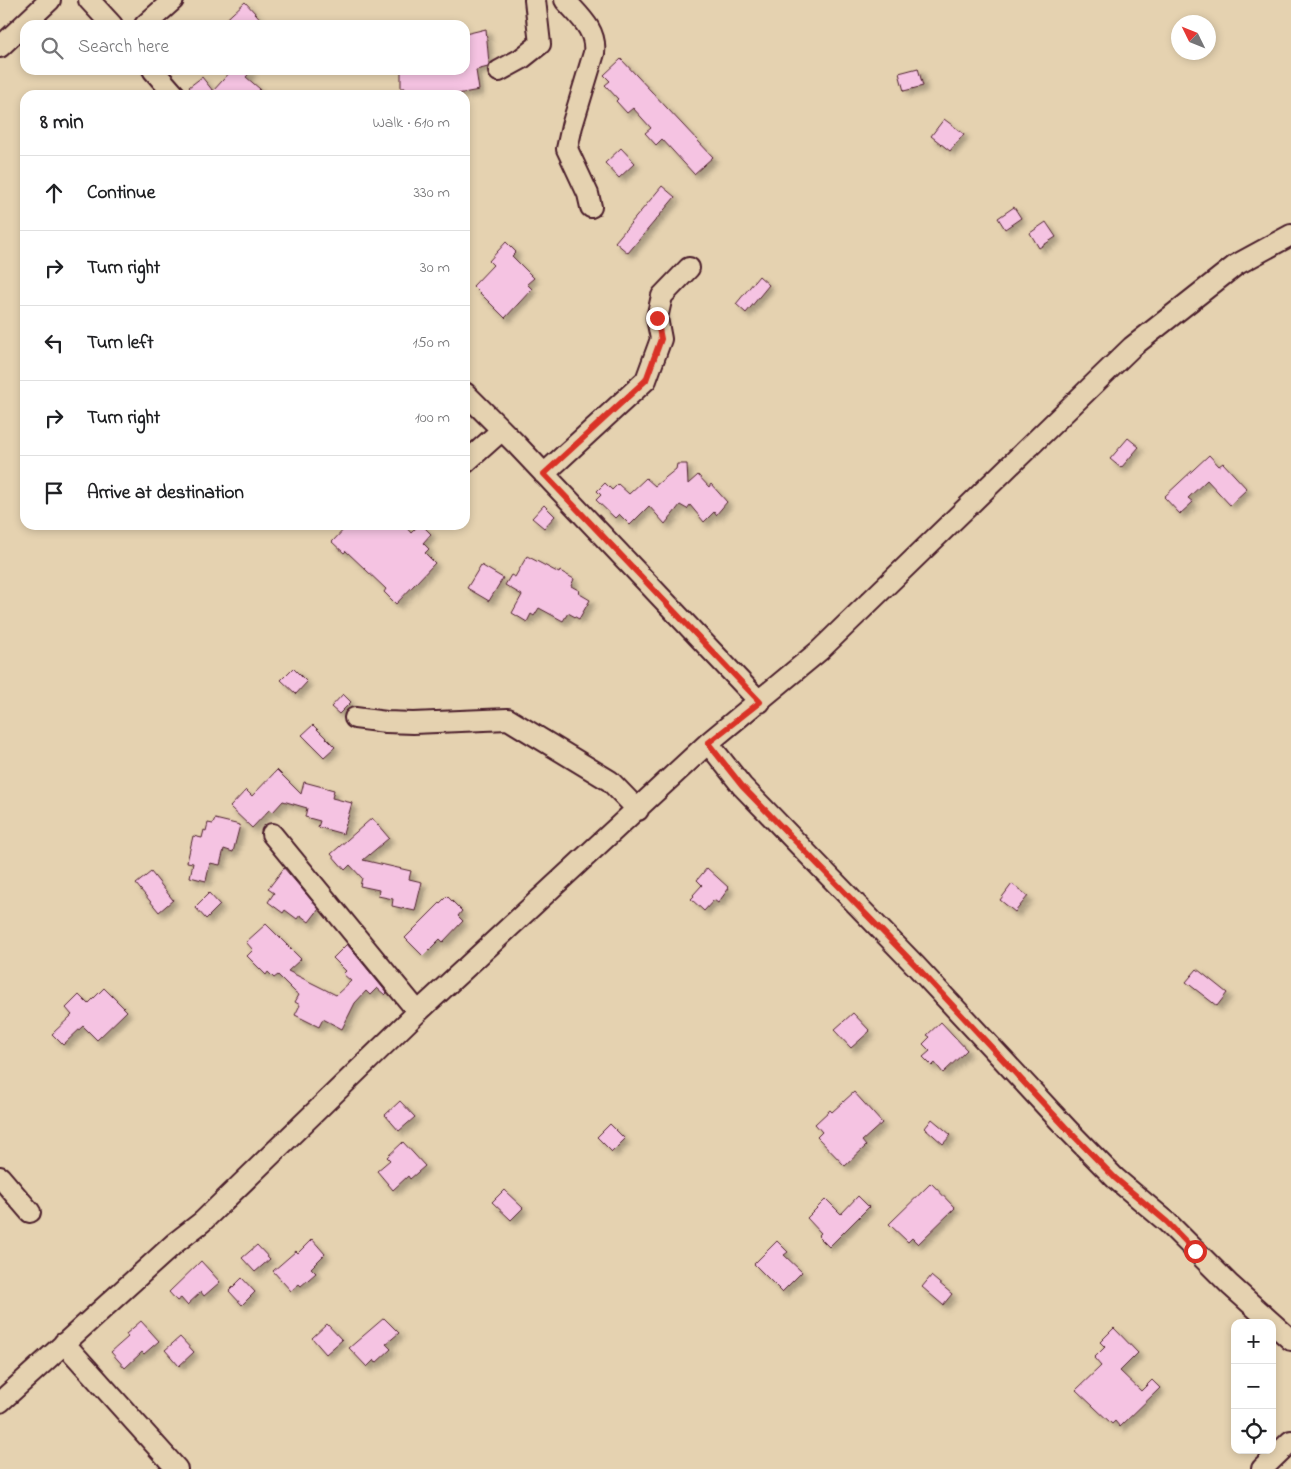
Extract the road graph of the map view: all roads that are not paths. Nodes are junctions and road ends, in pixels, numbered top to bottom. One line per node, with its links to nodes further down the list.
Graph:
1 (50, 0): 6 (street)
2 (89, 0): 7 (street)
3 (173, 0): 8 (street)
4 (535, 0): 11 (street)
5 (565, 0): 14 (street)
6 (29, 20)
7 (107, 20)
8 (151, 20)
9 (20, 29): 10 (street)
10 (0, 48)
11 (499, 71)
12 (157, 75): 13 (street)
13 (171, 90)
14 (591, 206)
15 (1291, 235): 21 (street)
16 (689, 268): 20 (street)
17 (470, 398): 18 (street)
18 (502, 430): 19 (street); 20 (street)
19 (470, 459)
20 (544, 474): 21 (street)
21 (760, 702): 23 (street)
22 (355, 718): 24 (street)
23 (708, 743): 24 (street); 29 (street)
24 (638, 810): 26 (street)
25 (272, 834): 26 (street)
26 (418, 1012): 30 (street)
27 (0, 1177): 28 (street)
28 (30, 1212)
29 (1291, 1340)
30 (64, 1343): 31 (street); 33 (street)
31 (0, 1402)
32 (1291, 1441): 34 (street)
33 (177, 1469)
34 (1262, 1469)

